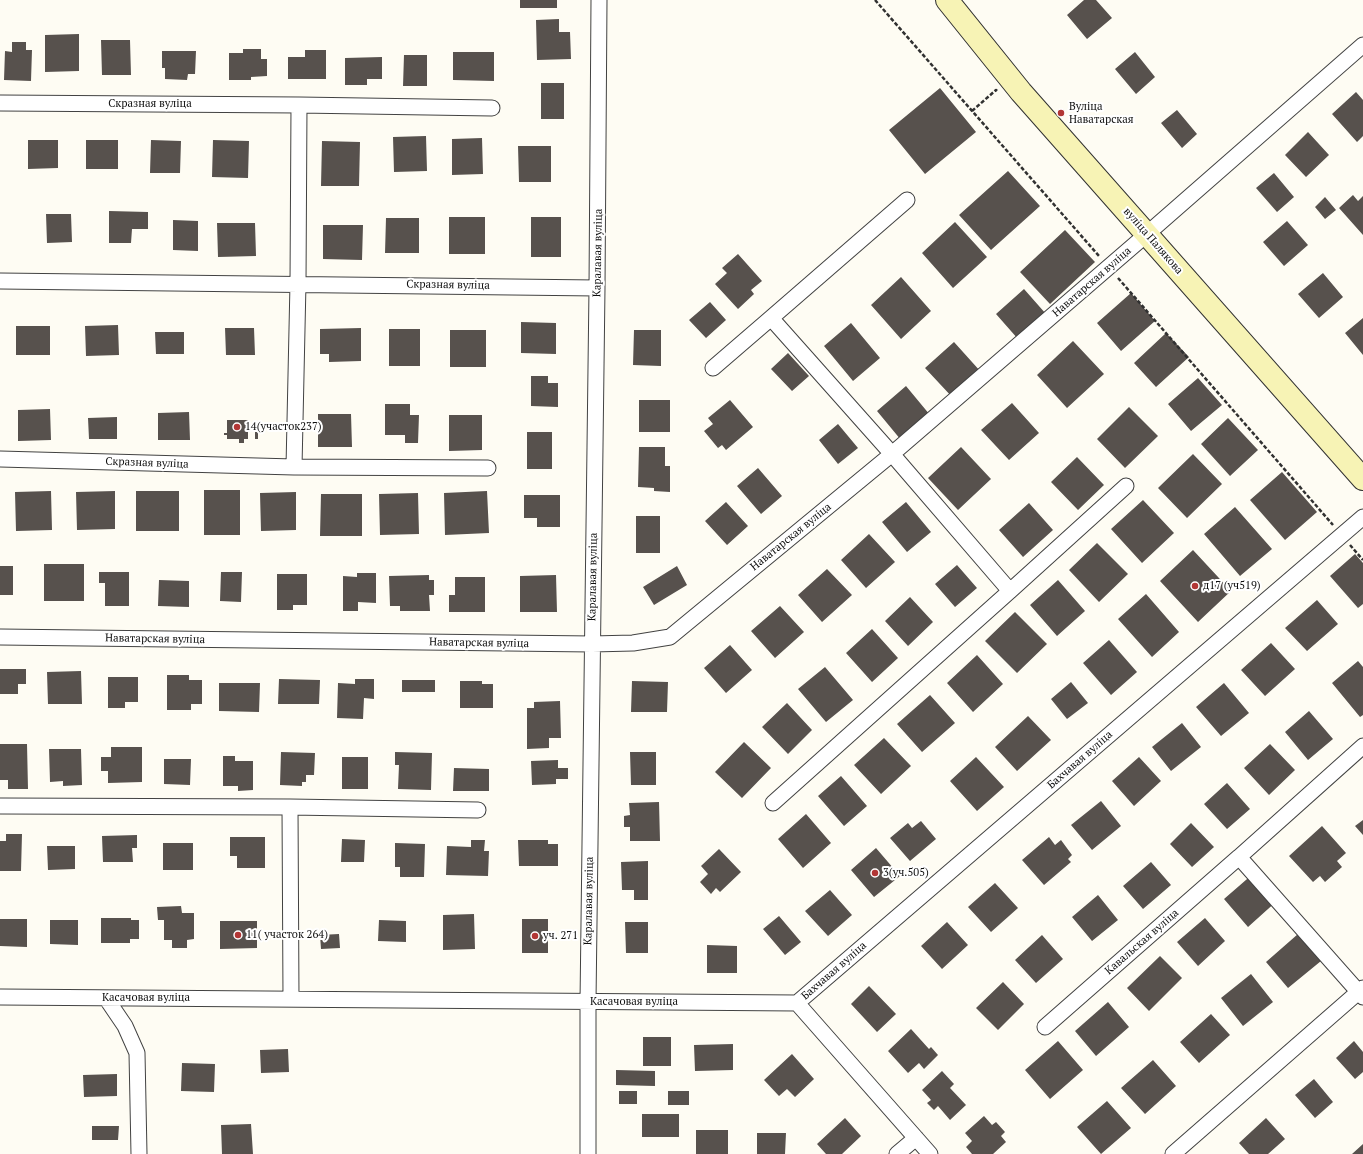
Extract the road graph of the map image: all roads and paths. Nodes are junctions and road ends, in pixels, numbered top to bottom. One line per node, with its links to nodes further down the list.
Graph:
1 (599, 0): 16 (street, Каралавая вуліца)
2 (875, 0): 9 (path)
3 (947, 0): 11 (street, вуліца Палякова)
4 (1363, 45): 11 (street, Наватарская вуліца)
5 (996, 90): 9 (path)
6 (0, 103): 7 (street, Скразная вуліца)
7 (299, 105): 8 (street, Скразная вуліца); 15 (street)
8 (492, 108)
9 (972, 111): 12 (path)
10 (907, 200): 17 (street)
11 (1147, 234): 19 (street, Наватарская вуліца); 23 (street, вуліца Палякова)
12 (1099, 257)
13 (1118, 278): 26 (path)
14 (0, 281): 15 (street, Скразная вуліца)
15 (298, 283): 16 (street, Скразная вуліца); 21 (street)
16 (597, 288): 31 (street, Каралавая вуліца)
17 (770, 318): 18 (street); 19 (street)
18 (713, 368)
19 (892, 454): 29 (street); 31 (street, Наватарская вуліца)
20 (0, 459): 21 (street, Скразная вуліца)
21 (294, 467): 22 (street, Скразная вуліца)
22 (488, 468)
23 (1363, 479)
24 (1126, 486): 29 (street)
25 (1363, 517): 43 (street, Бахчавая вуліца)
26 (1337, 530)
27 (1348, 542): 28 (path)
28 (1363, 560)
29 (1010, 591): 33 (street)
30 (0, 638): 31 (street, Наватарская вуліца)
31 (592, 644): 42 (street, Каралавая вуліца)
32 (1363, 746): 37 (street, Кавальская вуліца)
33 (773, 804)
34 (0, 806): 35 (street)
35 (290, 808): 36 (street); 41 (street)
36 (478, 810)
37 (1239, 857): 38 (street); 44 (street, Кавальская вуліца)
38 (1361, 992): 50 (street)
39 (0, 996): 40 (street, Касачовая вуліца)
40 (106, 998): 41 (street, Касачовая вуліца); 46 (street)
41 (291, 999): 42 (street, Касачовая вуліца)
42 (588, 1002): 43 (street, Касачовая вуліца); 47 (street, Каралавая вуліца)
43 (797, 1003): 45 (street)
44 (1045, 1027)
45 (916, 1138): 48 (street); 49 (street)
46 (139, 1154)
47 (588, 1154)
48 (897, 1154)
49 (930, 1154)
50 (1173, 1154)

